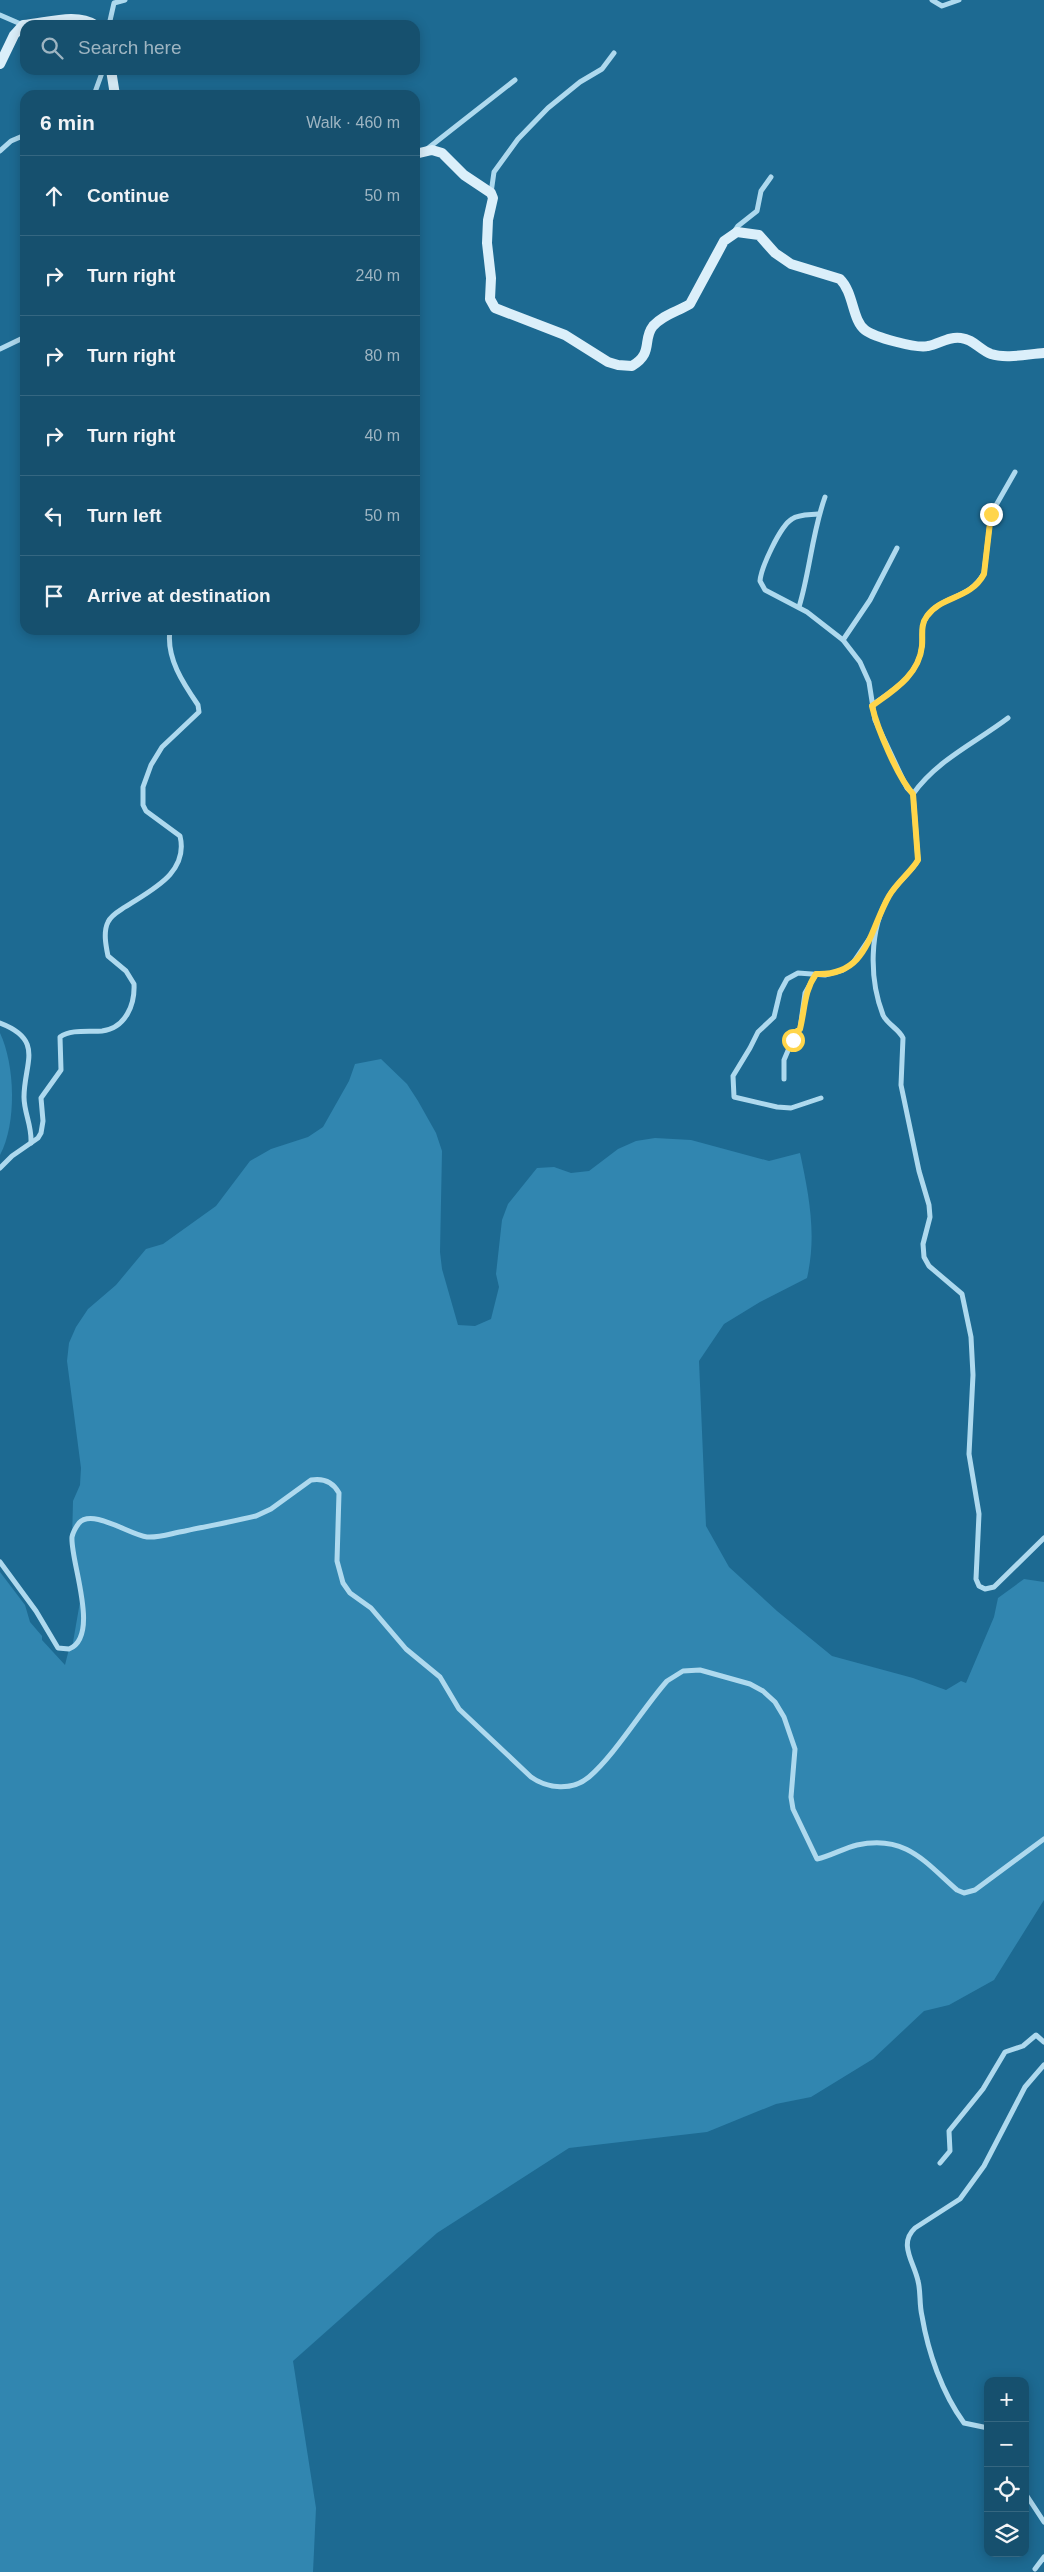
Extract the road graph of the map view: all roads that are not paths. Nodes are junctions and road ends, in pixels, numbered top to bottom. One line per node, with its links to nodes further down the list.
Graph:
1 (125, 0): 7 (street)
2 (932, 0): 3 (street)
3 (959, 0)
4 (0, 15): 8 (street)
5 (63, 20): 6 (street)
6 (84, 20)
7 (110, 20)
8 (20, 24)
9 (20, 28): 11 (street)
10 (614, 54): 21 (street)
11 (0, 64)
12 (101, 75): 15 (street)
13 (112, 75): 16 (street)
14 (515, 80): 19 (street)
15 (96, 90)
16 (114, 90)
17 (20, 137): 18 (street)
18 (0, 151)
19 (420, 152): 21 (street)
20 (771, 177): 22 (street)
21 (491, 193): 22 (street)
22 (733, 233): 25 (street)
23 (20, 339): 24 (street)
24 (0, 349)
25 (1044, 353)
26 (1015, 472): 33 (street)
27 (825, 496): 28 (street)
28 (818, 514): 30 (street); 30 (street)
29 (897, 548): 32 (street)
30 (800, 607): 32 (street)
31 (169, 635): 41 (street)
32 (843, 640): 33 (street)
33 (872, 706): 35 (street)
34 (1008, 718): 35 (street)
35 (913, 794): 36 (street)
36 (875, 930): 37 (street); 43 (street)
37 (816, 974): 39 (street); 40 (street)
38 (0, 1024): 41 (street)
39 (784, 1080)
40 (821, 1098)
41 (32, 1143): 42 (street)
42 (0, 1168)
43 (1044, 1538)
44 (0, 1562): 45 (street)
45 (1044, 1839)
46 (1044, 2042): 48 (street)
47 (1044, 2065): 49 (street)
48 (940, 2163)
49 (984, 2427)
50 (1029, 2499): 51 (street)
51 (1044, 2522)
52 (1044, 2557): 53 (street)
53 (1035, 2569)

